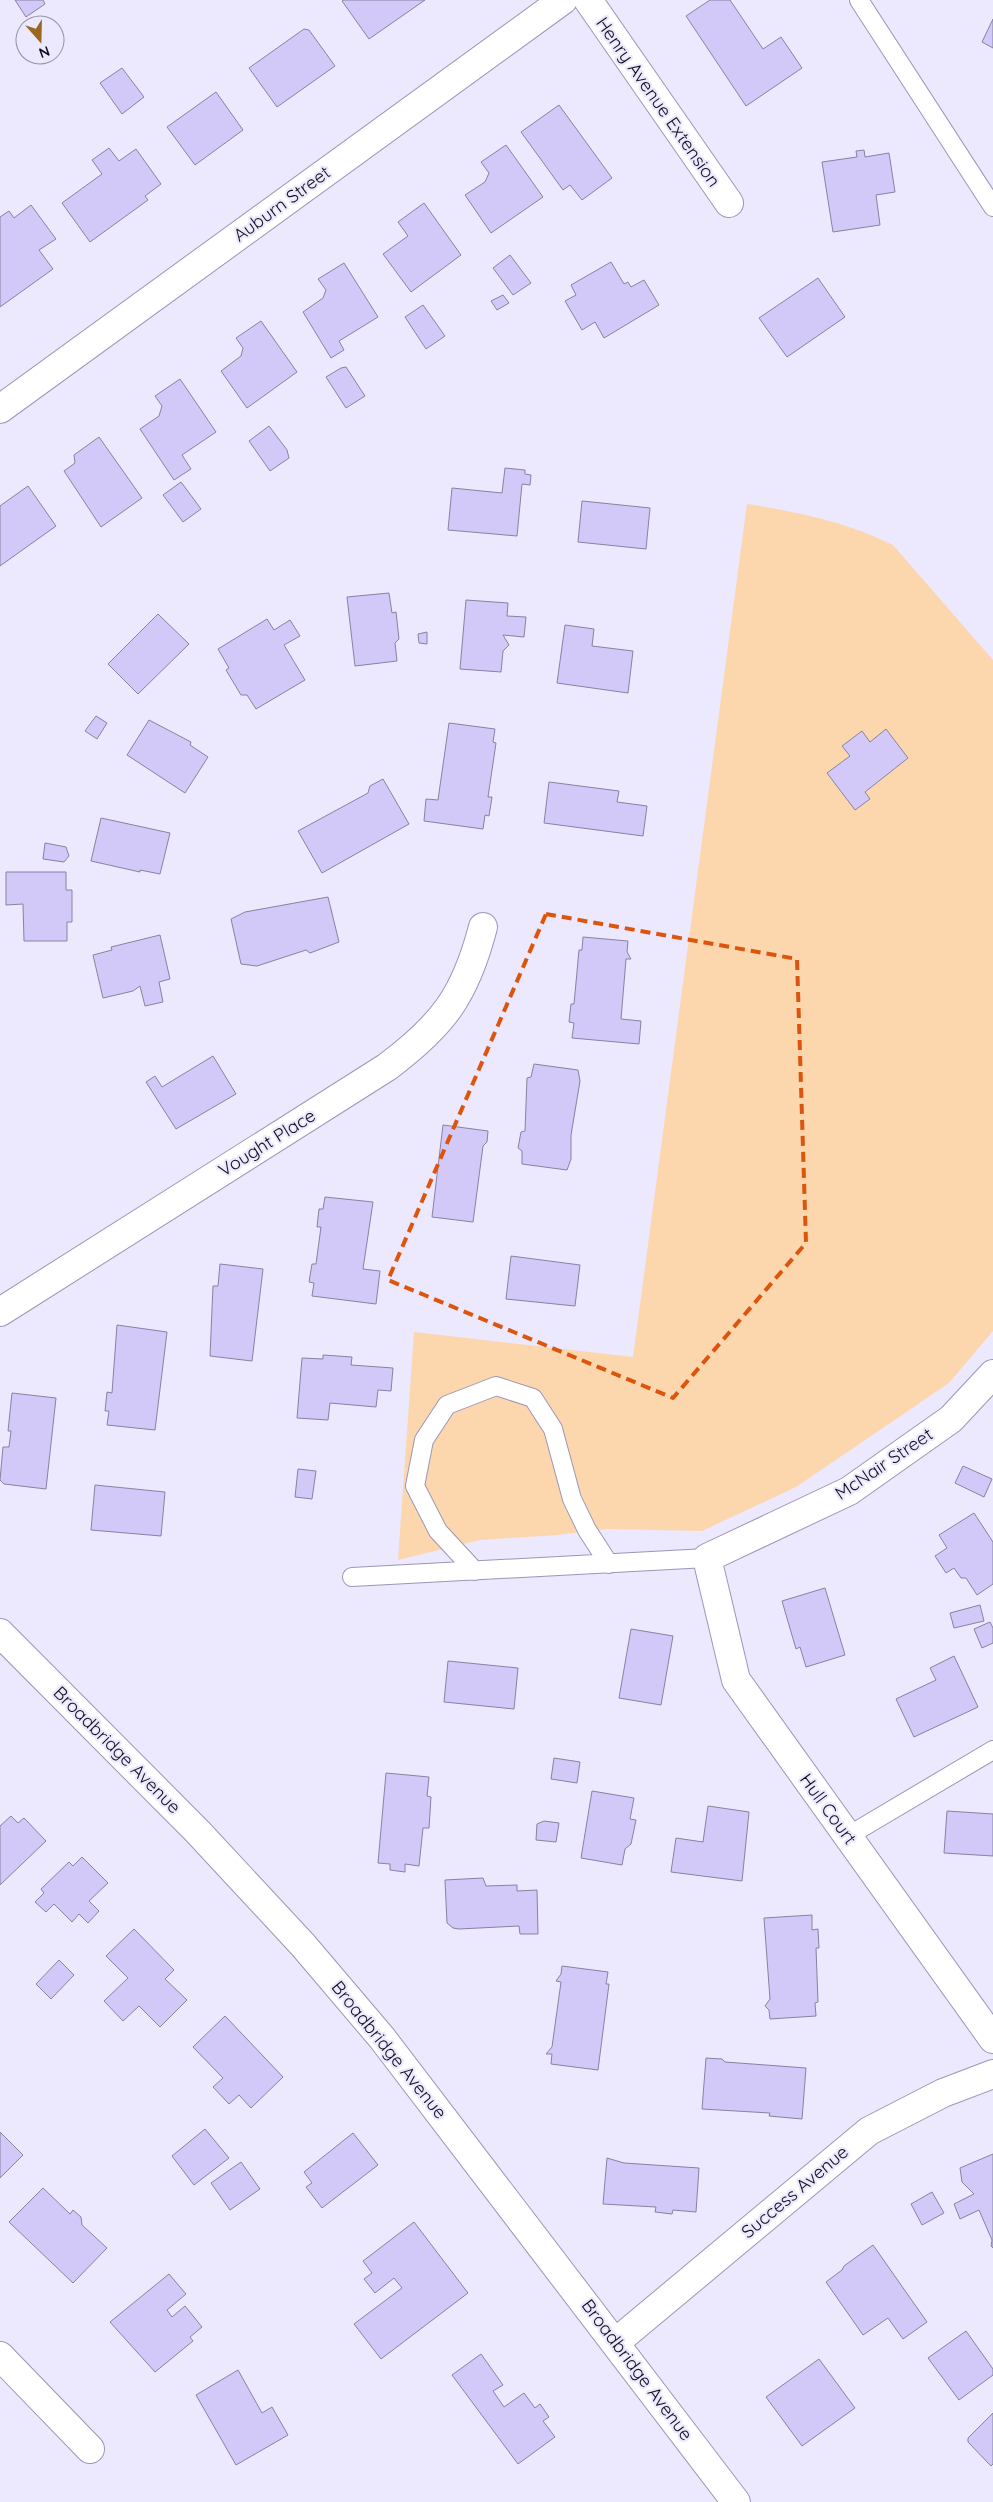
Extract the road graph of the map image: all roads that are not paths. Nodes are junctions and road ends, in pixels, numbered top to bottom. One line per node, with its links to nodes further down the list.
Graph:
1 (563, 0): 6 (street, Auburn Street)
2 (588, 0): 4 (street, Henry Avenue Extension)
3 (859, 0): 5 (lane)
4 (729, 203)
5 (993, 207)
6 (0, 409)
7 (483, 927): 8 (street, Vought Place)
8 (0, 1312)
9 (993, 1374): 10 (street, McNair Street)
10 (707, 1558): 11 (lane); 16 (street, Hull Court)
11 (609, 1564): 12 (lane); 12 (lane)
12 (475, 1571): 13 (lane)
13 (352, 1577)
14 (0, 1634): 19 (street, Broadbridge Avenue)
15 (993, 1750): 16 (lane)
16 (848, 1836): 17 (street, Hull Court)
17 (993, 2039)
18 (993, 2074): 19 (street, Success Avenue)
19 (616, 2342): 22 (street, Broadbridge Avenue)
20 (0, 2356): 21 (street)
21 (90, 2449)
22 (736, 2502)

